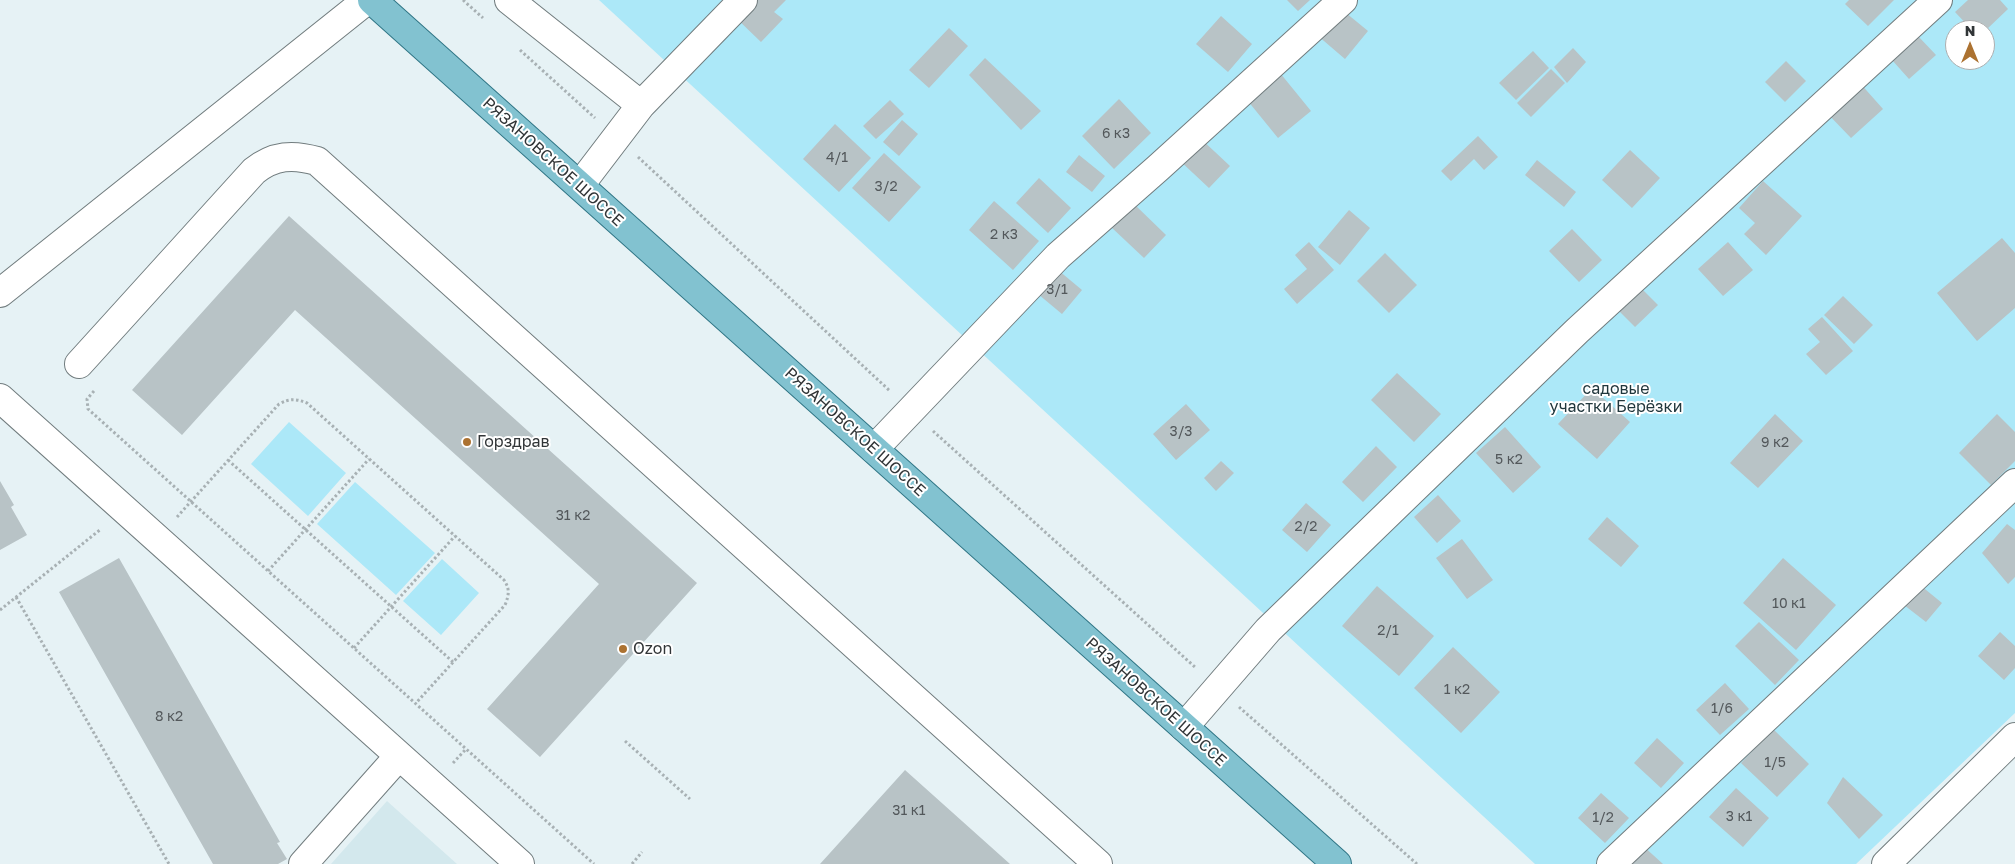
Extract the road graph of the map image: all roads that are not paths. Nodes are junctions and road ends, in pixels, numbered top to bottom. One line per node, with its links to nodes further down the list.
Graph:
1 (367, 0): 9 (street)
2 (372, 0): 8 (main road, РЯЗАНОВСКОЕ ШОССЕ)
3 (509, 0): 7 (street)
4 (743, 0): 7 (street)
5 (1343, 0): 12 (street)
6 (1938, 0): 14 (street)
7 (641, 105): 8 (street)
8 (580, 185): 12 (main road, РЯЗАНОВСКОЕ ШОССЕ)
9 (0, 293)
10 (79, 364): 19 (street)
11 (0, 398): 16 (street)
12 (874, 450): 14 (main road, РЯЗАНОВСКОЕ ШОССЕ)
13 (2015, 483): 21 (street)
14 (1184, 727): 20 (main road, РЯЗАНОВСКОЕ ШОССЕ)
15 (2015, 737): 22 (street)
16 (399, 756): 17 (street); 18 (street)
17 (303, 864)
18 (520, 864)
19 (1098, 864)
20 (1337, 864)
21 (1611, 864)
22 (1886, 864)

